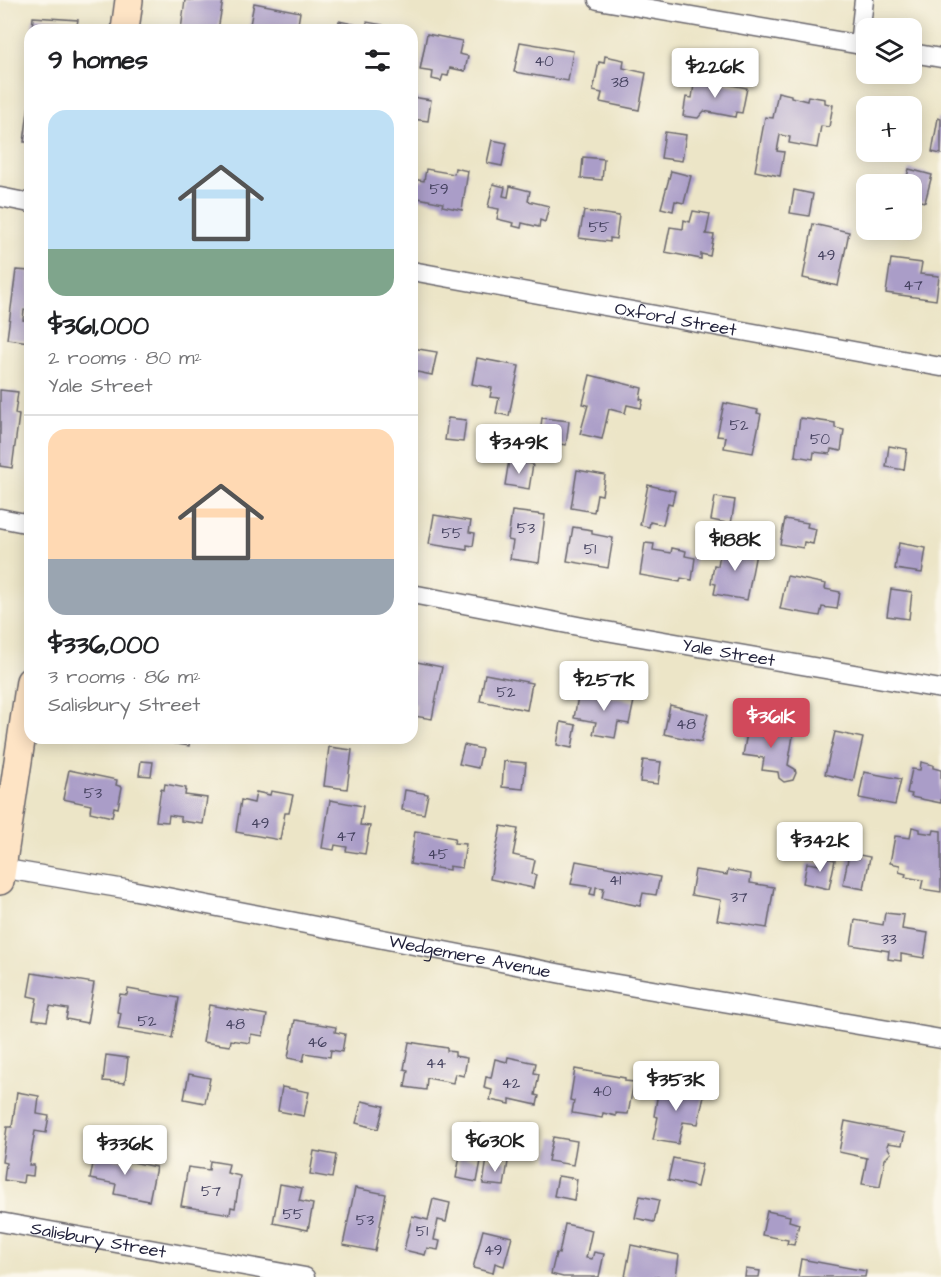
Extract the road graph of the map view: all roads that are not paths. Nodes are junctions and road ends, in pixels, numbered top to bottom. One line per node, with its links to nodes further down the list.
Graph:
1 (129, 0): 5 (street)
2 (597, 0): 6 (street)
3 (864, 0): 4 (street)
4 (864, 18)
5 (126, 24)
6 (856, 44)
7 (922, 55): 8 (street)
8 (941, 58)
9 (0, 197): 10 (street)
10 (24, 202)
11 (418, 271): 12 (street, Oxford Street)
12 (941, 367)
13 (0, 518): 14 (street)
14 (24, 523)
15 (418, 595): 16 (street, Yale Street)
16 (941, 689)
17 (24, 721): 18 (street)
18 (1, 872): 19 (street, Wedgemere Avenue)
19 (941, 1039)
20 (0, 1222): 21 (street, Salisbury Street)
21 (305, 1277)

